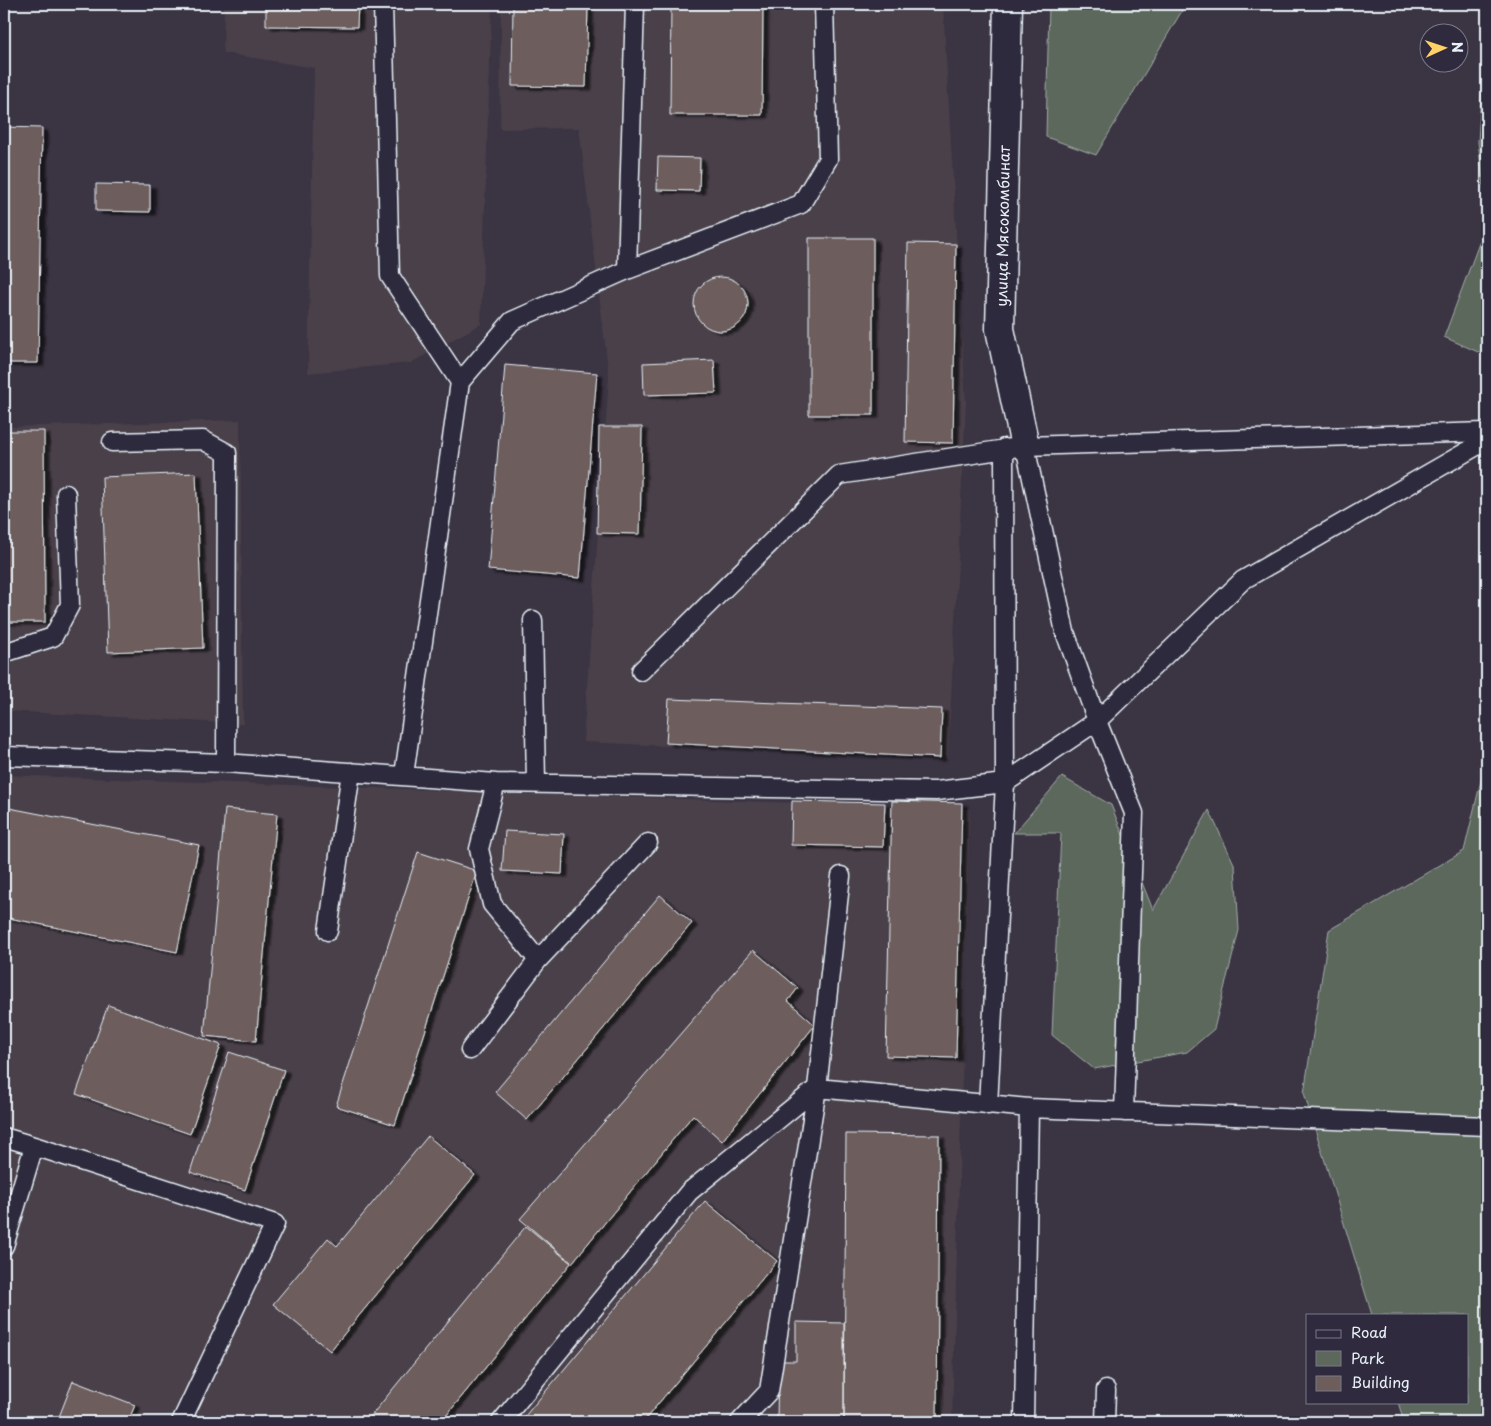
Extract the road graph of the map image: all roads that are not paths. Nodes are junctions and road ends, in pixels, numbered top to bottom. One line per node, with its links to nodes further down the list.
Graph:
1 (383, 4): 6 (lane)
2 (635, 4): 5 (lane)
3 (824, 4): 5 (lane)
4 (1008, 4): 10 (street, улица Мясокомбинат)
5 (627, 270): 6 (lane)
6 (460, 382): 19 (lane)
7 (1487, 432): 10 (lane)
8 (1487, 440): 15 (lane)
9 (112, 442): 17 (lane)
10 (1015, 447): 14 (lane); 15 (lane); 22 (lane)
11 (66, 494): 13 (lane)
12 (533, 620): 21 (lane)
13 (4, 653)
14 (641, 671)
15 (1097, 721): 22 (lane); 31 (lane)
16 (4, 756): 17 (lane)
17 (226, 763): 18 (lane)
18 (351, 772): 19 (lane); 25 (lane)
19 (404, 775): 20 (lane)
20 (496, 782): 21 (lane); 26 (lane)
21 (536, 783): 22 (lane)
22 (1004, 783): 29 (lane)
23 (648, 843): 26 (lane)
24 (841, 876): 28 (lane)
25 (328, 931)
26 (538, 960): 27 (lane)
27 (470, 1050)
28 (817, 1088): 29 (lane); 38 (lane); 39 (lane)
29 (988, 1105): 30 (lane)
30 (1029, 1108): 31 (lane); 40 (lane)
31 (1124, 1112): 32 (lane)
32 (1487, 1126)
33 (4, 1137): 34 (lane)
34 (34, 1146): 35 (lane); 37 (lane)
35 (4, 1246)
36 (1106, 1390): 41 (lane)
37 (181, 1422)
38 (501, 1422)
39 (740, 1422)
40 (1024, 1422)
41 (1105, 1422)

